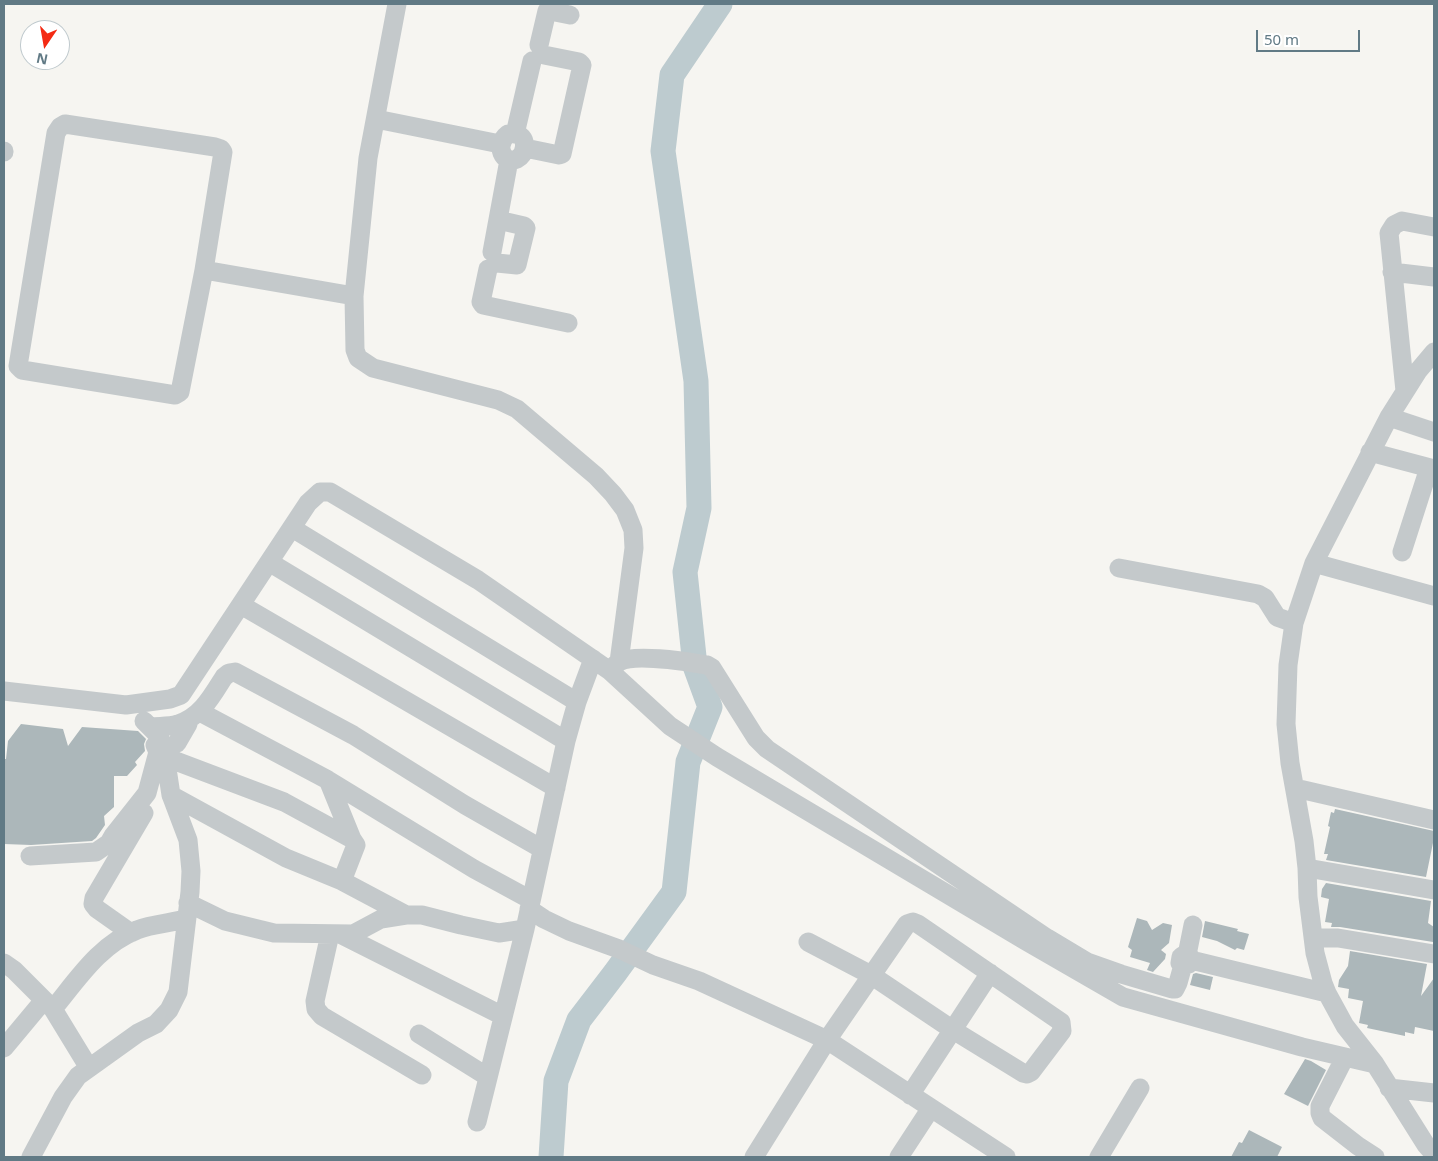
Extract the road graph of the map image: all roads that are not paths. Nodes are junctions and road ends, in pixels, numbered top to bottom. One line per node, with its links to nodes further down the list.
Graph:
1 (397, 4): 4 (street)
2 (570, 15): 3 (street)
3 (538, 54): 5 (street); 5 (street)
4 (376, 118): 5 (street); 12 (street)
5 (512, 146): 6 (street)
6 (498, 220): 8 (street); 8 (street)
7 (1434, 227): 10 (street)
8 (492, 261): 13 (street)
9 (204, 270): 9 (street); 12 (street)
10 (1392, 272): 11 (street); 15 (street)
11 (1434, 277)
12 (354, 296): 29 (street)
13 (568, 323)
14 (1434, 352): 15 (street)
15 (1405, 391): 16 (street)
16 (1388, 417): 17 (street); 18 (street)
17 (1434, 432)
18 (1370, 452): 19 (street); 23 (street)
19 (1432, 468): 21 (street)
20 (292, 528): 22 (street); 28 (street); 31 (street)
21 (1402, 552)
22 (269, 562): 26 (street); 35 (street)
23 (1314, 563): 25 (street); 27 (street)
24 (1119, 568): 27 (street)
25 (1434, 596)
26 (241, 605): 32 (street); 39 (street)
27 (1294, 623): 40 (street)
28 (593, 659): 29 (street); 31 (street)
29 (614, 666): 58 (street); 69 (street)
30 (4, 691): 32 (street)
31 (578, 702): 35 (street)
32 (120, 704): 34 (street); 44 (street)
33 (194, 716): 34 (street); 36 (street); 37 (street); 43 (street)
34 (151, 726): 36 (street)
35 (566, 741): 39 (street)
36 (171, 750): 38 (street); 42 (street)
37 (328, 780): 42 (street); 48 (street)
38 (169, 787): 46 (street); 49 (street); 53 (street)
39 (556, 788): 43 (street)
40 (1295, 788): 41 (street); 45 (street)
41 (1434, 820)
42 (352, 839): 46 (street)
43 (542, 849): 48 (street)
44 (30, 856)
45 (1307, 868): 47 (street); 55 (street)
46 (342, 881): 50 (street)
47 (1434, 890)
48 (530, 904): 52 (street); 67 (street)
49 (187, 911): 53 (street); 54 (street); 71 (street)
50 (406, 915): 52 (street); 54 (street)
51 (1193, 925): 58 (street)
52 (525, 929): 64 (street)
53 (131, 933): 63 (street)
54 (335, 934): 64 (street); 72 (street)
55 (1313, 938): 57 (street); 62 (street)
56 (808, 942): 61 (street)
57 (1434, 954)
58 (1187, 960): 62 (street)
59 (4, 963): 63 (street)
60 (990, 973): 61 (street); 65 (street); 65 (street)
61 (871, 975): 65 (street); 67 (street)
62 (1327, 994): 70 (street)
63 (48, 1004): 68 (street); 71 (street)
64 (504, 1016): 73 (street)
65 (952, 1030): 77 (street)
66 (419, 1034): 73 (street)
67 (827, 1040): 77 (street); 82 (street)
68 (4, 1048)
69 (1345, 1057): 70 (street); 86 (street)
70 (1375, 1064): 75 (street)
71 (89, 1068): 81 (street)
72 (422, 1075)
73 (488, 1077): 79 (street)
74 (1140, 1088): 85 (street)
75 (1389, 1088): 76 (street); 80 (street)
76 (1434, 1093)
77 (910, 1095): 78 (street)
78 (931, 1108): 83 (street); 84 (street)
79 (477, 1122)
80 (1434, 1154)
81 (31, 1157)
82 (754, 1157)
83 (899, 1157)
84 (1006, 1157)
85 (1099, 1157)
86 (1375, 1157)

